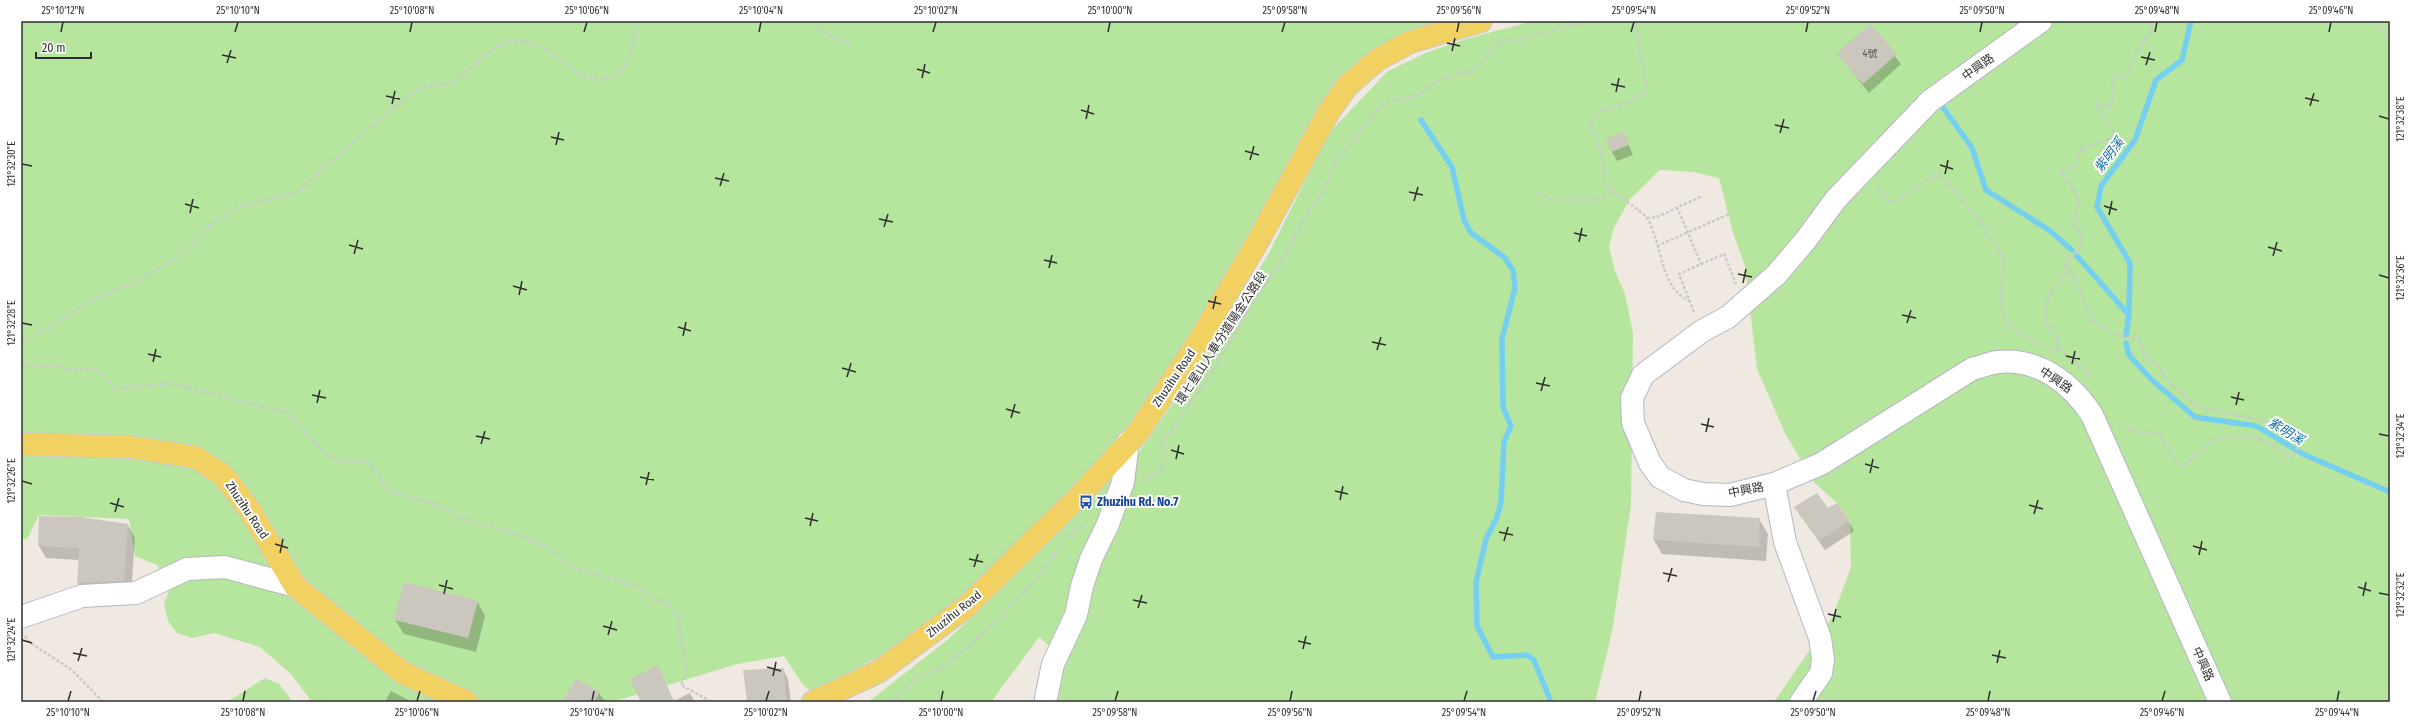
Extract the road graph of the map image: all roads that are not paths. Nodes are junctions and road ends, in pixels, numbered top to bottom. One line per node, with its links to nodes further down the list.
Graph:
1 (1481, 21): 3 (main road, Zhuzihu Road)
2 (2041, 21): 5 (street, 中興路)
3 (1128, 442): 8 (street); 10 (main road, Zhuzihu Road)
4 (21, 444): 6 (main road, Zhuzihu Road)
5 (1774, 484): 11 (street); 12 (street, 中興路)
6 (295, 586): 7 (street); 9 (main road, Zhuzihu Road)
7 (21, 617)
8 (1046, 698)
9 (467, 702)
10 (813, 702)
11 (1801, 702)
12 (2220, 702)

